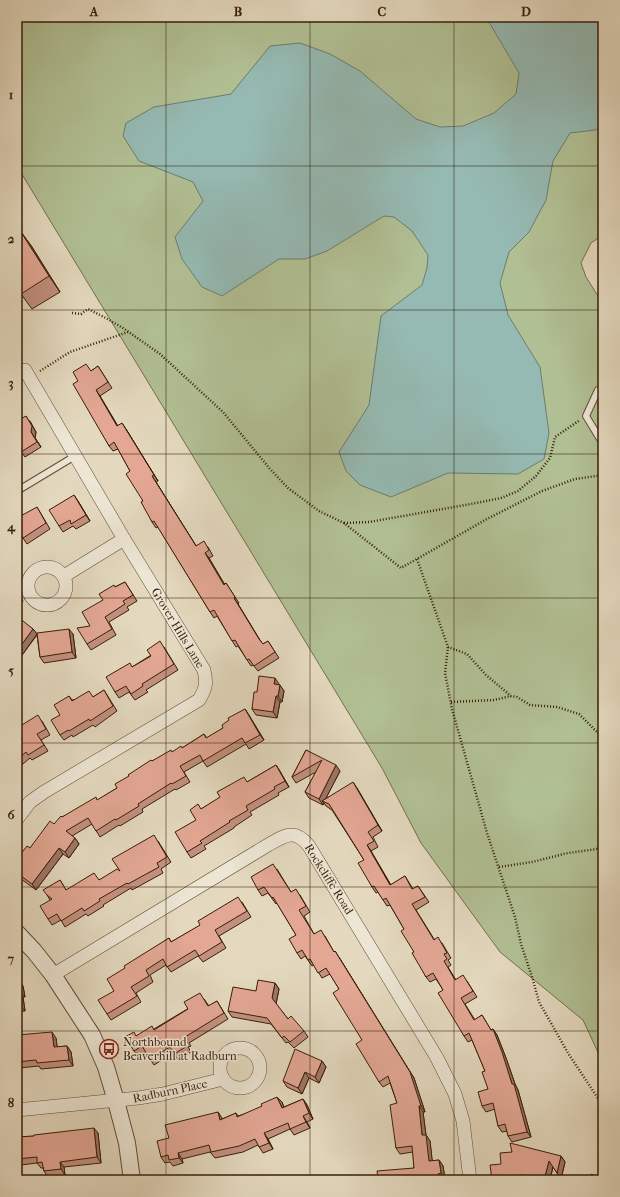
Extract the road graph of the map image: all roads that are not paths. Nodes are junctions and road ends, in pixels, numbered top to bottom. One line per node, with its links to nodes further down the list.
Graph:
1 (22, 372): 4 (street, Grover Hills Lane)
2 (603, 388): 3 (lane)
3 (603, 444)
4 (75, 456): 5 (lane); 6 (street, Grover Hills Lane)
5 (17, 491)
6 (124, 540): 7 (street); 8 (street, Grover Hills Lane)
7 (64, 576): 7 (street)
8 (17, 819)
9 (20, 939): 10 (street)
10 (53, 975): 12 (street); 15 (street, Rockcliffe Road)
11 (223, 1079): 12 (street, Radburn Place)
12 (116, 1101): 13 (street, Radburn Place); 14 (street)
13 (17, 1110)
14 (132, 1180)
15 (470, 1180)

